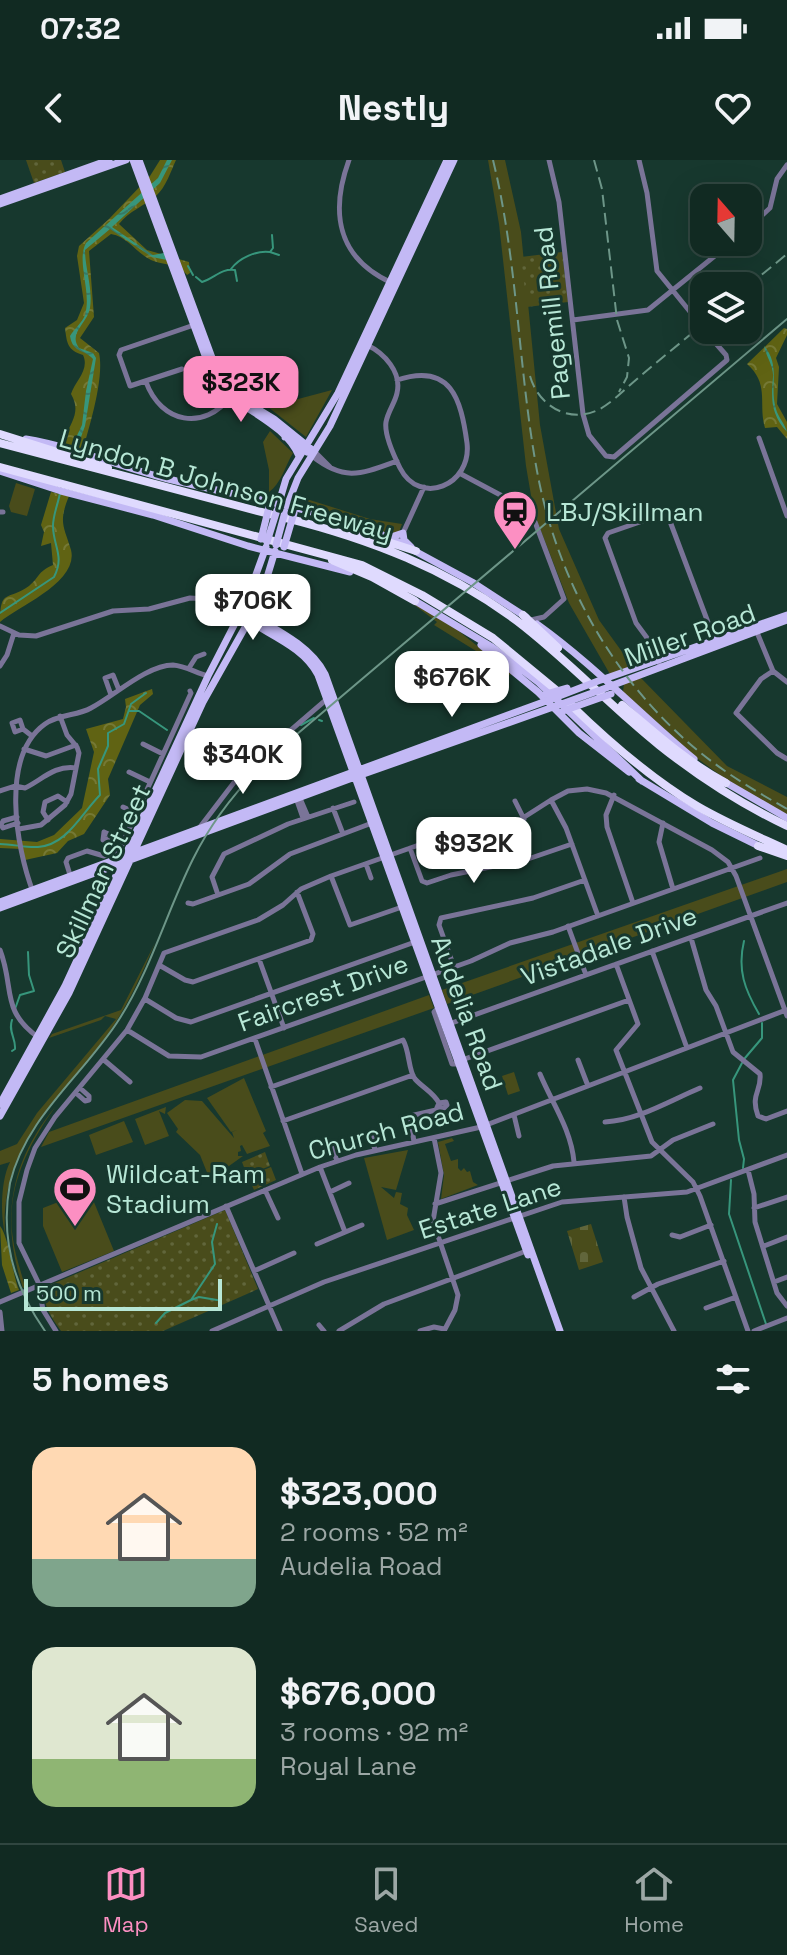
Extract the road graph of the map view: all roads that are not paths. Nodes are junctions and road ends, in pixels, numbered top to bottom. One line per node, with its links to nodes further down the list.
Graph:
1 (109, 160): 12 (main road)
2 (126, 160): 13 (main road)
3 (133, 160): 11 (main road)
4 (139, 160): 11 (main road)
5 (349, 160): 18 (street)
6 (447, 160): 16 (main road, Skillman Street)
7 (454, 160): 16 (main road, Skillman Street)
8 (549, 160): 21 (street, Pagemill Road)
9 (639, 160): 19 (street)
10 (787, 165): 15 (street)
11 (146, 184): 22 (main road)
12 (38, 186): 13 (main road); 14 (main road)
13 (25, 196): 14 (main road)
14 (2, 201)
15 (762, 215)
16 (423, 219): 18 (main road, Skillman Street)
17 (715, 256): 19 (street)
18 (393, 283): 23 (main road, Skillman Street)
19 (672, 292): 20 (street); 21 (street)
20 (690, 313)
21 (573, 320): 24 (street, Pagemill Road)
22 (196, 324): 25 (main road); 26 (main road); 29 (street)
23 (365, 344): 28 (street); 31 (main road, Skillman Street); 31 (main road, Skillman Street)
24 (716, 344)
25 (204, 355): 26 (main road); 30 (main road)
26 (213, 362): 30 (main road)
27 (182, 369): 29 (street)
28 (397, 380): 39 (street); 41 (street)
29 (146, 382): 30 (street)
30 (232, 395): 32 (main road)
31 (331, 411): 34 (main road, Skillman Street); 38 (main road, Skillman Street)
32 (273, 422): 35 (main road); 38 (main road)
33 (0, 434): 42 (highway); 46 (main road)
34 (314, 434): 35 (main road); 38 (main road, Skillman Street)
35 (297, 437): 38 (main road)
36 (759, 438): 49 (street)
37 (0, 443): 42 (highway, Lyndon B Johnson Freeway)
38 (308, 451): 39 (street); 44 (main road, Skillman Street); 48 (main road, Skillman Street)
39 (397, 461): 45 (street)
40 (0, 469): 43 (main road); 47 (highway, Lyndon B Johnson Freeway)
41 (461, 474): 45 (street); 61 (street)
42 (131, 477): 48 (highway, Lyndon B Johnson Freeway)
43 (41, 484): 47 (highway); 53 (main road)
44 (284, 484): 46 (main road); 48 (main road, Skillman Street)
45 (424, 487): 50 (street)
46 (260, 498): 48 (main road)
47 (120, 499): 56 (highway, Lyndon B Johnson Freeway)
48 (283, 510): 51 (main road); 52 (main road, Skillman Street, bridge); 54 (main road, Skillman Street, bridge); 55 (highway); 120 (highway, Lyndon B Johnson Freeway)
49 (787, 516)
50 (403, 533): 51 (main road); 55 (main road)
51 (387, 537): 55 (main road)
52 (264, 544): 53 (main road); 54 (main road); 57 (main road, Skillman Street)
53 (248, 545): 57 (main road)
54 (278, 548): 58 (main road); 59 (main road, Skillman Street)
55 (416, 551): 62 (main road)
56 (318, 552): 58 (highway); 131 (highway, Lyndon B Johnson Freeway)
57 (259, 566): 60 (main road, Skillman Street)
58 (415, 601): 65 (main road)
59 (256, 606): 60 (main road, Skillman Street); 66 (main road)
60 (245, 615): 66 (main road, Audelia Road); 68 (street); 76 (main road, Skillman Street); 83 (main road, Audelia Road); 124 (main road, Skillman Street)
61 (544, 617): 62 (street); 69 (street)
62 (527, 618): 69 (main road); 99 (highway)
63 (787, 618): 67 (main road, Miller Road)
64 (0, 626): 68 (street)
65 (457, 626): 84 (main road); 97 (main road)
66 (270, 627): 83 (main road, Audelia Road)
67 (757, 629): 70 (main road, Miller Road); 75 (street)
68 (14, 633): 73 (street)
69 (552, 635): 79 (main road)
70 (715, 643): 72 (main road, Miller Road); 72 (street)
71 (204, 654): 74 (street)
72 (660, 664): 77 (main road, Miller Road)
73 (0, 666)
74 (189, 668): 76 (street); 80 (street)
75 (773, 671): 78 (street); 93 (street)
76 (208, 676): 133 (main road, Skillman Street)
77 (618, 679): 79 (main road, Miller Road); 79 (main road)
78 (787, 682)
79 (606, 685): 84 (main road, bridge); 84 (main road, bridge); 99 (main road)
80 (119, 690): 82 (street); 82 (street)
81 (190, 691): 92 (street)
82 (111, 695): 85 (street)
83 (329, 697): 96 (main road, Audelia Road); 110 (street)
84 (552, 703): 86 (main road); 86 (main road); 97 (main road)
85 (60, 716): 88 (street); 90 (street)
86 (505, 720): 96 (main road)
87 (23, 729): 88 (street)
88 (32, 736): 91 (street)
89 (143, 744): 92 (street)
90 (76, 745): 91 (street); 94 (street)
91 (24, 749): 100 (street)
92 (163, 754): 98 (street)
93 (787, 759)
94 (76, 768): 100 (street); 106 (street)
95 (129, 772): 98 (street)
96 (357, 774): 103 (main road); 117 (main road, Audelia Road)
97 (642, 781): 129 (main road)
98 (150, 782): 111 (street)
99 (726, 783): 114 (main road)
100 (15, 786): 101 (street); 118 (street)
101 (0, 791)
102 (614, 795): 104 (street); 119 (street); 149 (street)
103 (297, 796): 112 (main road); 113 (street); 126 (main road)
104 (551, 800): 115 (street); 127 (street)
105 (515, 801): 115 (street)
106 (67, 802): 116 (street); 116 (street)
107 (354, 802): 109 (street)
108 (123, 807): 111 (street)
109 (333, 808): 113 (street); 123 (street)
110 (213, 811): 112 (main road); 121 (street)
111 (136, 813): 125 (street)
112 (228, 818): 121 (main road)
113 (306, 818): 146 (street)
114 (787, 818)
115 (524, 819): 130 (street)
116 (48, 820): 118 (street)
117 (374, 822): 123 (street); 132 (main road, Audelia Road)
118 (18, 823): 145 (street)
119 (663, 823): 136 (street); 143 (street)
120 (787, 826)
121 (202, 827): 126 (main road); 128 (main road)
122 (107, 834): 125 (street)
123 (343, 834): 146 (street)
124 (140, 836): 128 (main road); 133 (main road, Skillman Street)
125 (124, 841): 139 (street)
126 (176, 843): 133 (main road)
127 (572, 844): 130 (street); 142 (street)
128 (150, 846): 133 (main road)
129 (758, 846): 131 (highway)
130 (410, 848): 132 (street)
131 (787, 855)
132 (386, 857): 135 (street); 152 (main road, Audelia Road); 157 (main road, Audelia Road)
133 (127, 858): 137 (main road); 139 (main road); 140 (main road, Skillman Street); 175 (main road, Skillman Street)
134 (760, 858): 136 (street, Faircrest Drive)
135 (365, 864): 138 (street); 141 (street)
136 (732, 868): 143 (street, Faircrest Drive); 154 (street)
137 (104, 869): 139 (main road); 140 (main road)
138 (331, 876): 144 (street); 152 (street)
139 (71, 878): 145 (main road)
140 (115, 878): 175 (main road, Skillman Street)
141 (371, 878)
142 (585, 880): 153 (street); 163 (street)
143 (673, 889): 149 (street, Faircrest Drive)
144 (297, 892): 160 (street); 162 (street)
145 (33, 893): 147 (main road); 151 (main road)
146 (218, 895): 148 (street)
147 (0, 902)
148 (188, 903)
149 (633, 903): 153 (street, Faircrest Drive)
150 (787, 904): 154 (street, Vistadale Drive)
151 (0, 908)
152 (398, 909): 157 (main road, Audelia Road)
153 (598, 916): 155 (street, Faircrest Drive)
154 (751, 916): 156 (street, Vistadale Drive); 170 (street)
155 (568, 926): 163 (street, Faircrest Drive); 164 (street)
156 (691, 938): 159 (street, Vistadale Drive); 174 (street)
157 (417, 941): 165 (main road, Audelia Road); 166 (street)
158 (0, 950): 175 (street)
159 (652, 951): 161 (street, Vistadale Drive); 177 (street)
160 (259, 959): 162 (street); 166 (street)
161 (616, 964): 164 (street, Vistadale Drive); 168 (street)
162 (159, 965): 167 (street)
163 (454, 967): 165 (street, Faircrest Drive)
164 (586, 975): 171 (street, Vistadale Drive)
165 (430, 976): 169 (main road, Audelia Road); 171 (main road, Audelia Road); 172 (street, Faircrest Drive)
166 (271, 993): 167 (street); 172 (street)
167 (145, 998): 173 (street)
168 (629, 1000): 180 (street); 181 (street)
169 (438, 1008): 171 (main road, Audelia Road); 180 (street, Audelia Road)
170 (786, 1012): 174 (street, Church Road)
171 (447, 1025): 180 (main road, Audelia Road)
172 (284, 1028): 176 (street, Faircrest Drive)
173 (127, 1030): 176 (street, Faircrest Drive); 178 (street)
174 (726, 1033): 177 (street, Church Road); 190 (street)
175 (40, 1039): 189 (main road, Skillman Street); 193 (main road, Skillman Street)
176 (254, 1039): 186 (street)
177 (687, 1048): 181 (street, Church Road)
178 (104, 1060): 184 (street); 238 (street)
179 (578, 1060): 185 (street)
180 (459, 1062): 197 (main road, Audelia Road)
181 (624, 1072): 185 (street, Church Road); 191 (street)
182 (540, 1074): 188 (street)
183 (413, 1075): 186 (street); 194 (street); 201 (street)
184 (130, 1082)
185 (588, 1086): 188 (street, Church Road)
186 (271, 1087): 194 (street)
187 (700, 1088): 191 (street)
188 (554, 1099): 192 (street, Church Road); 207 (street)
189 (0, 1104)
190 (787, 1111)
191 (640, 1114): 195 (street); 204 (street)
192 (514, 1115): 197 (street, Church Road); 199 (street)
193 (0, 1116)
194 (283, 1121): 210 (street)
195 (605, 1122)
196 (713, 1124): 204 (street)
197 (484, 1126): 200 (street, Church Road); 211 (main road, Audelia Road)
198 (371, 1132): 203 (street)
199 (519, 1136)
200 (434, 1138): 201 (street, Church Road); 218 (street)
201 (414, 1142): 203 (street, Church Road)
202 (331, 1144): 206 (street)
203 (375, 1151): 206 (street, Church Road)
204 (658, 1151): 207 (street); 214 (street)
205 (787, 1155): 209 (street, Estate Lane)
206 (337, 1161): 208 (street, Church Road)
207 (574, 1162): 211 (street)
208 (320, 1167): 210 (street, Church Road); 215 (street)
209 (748, 1170): 214 (street, Estate Lane); 220 (street)
210 (302, 1174): 213 (street, Church Road)
211 (504, 1182): 218 (street); 222 (main road, Audelia Road)
212 (349, 1183): 215 (street)
213 (265, 1189): 219 (street, Church Road); 221 (street)
214 (697, 1189): 216 (street, Estate Lane); 224 (street)
215 (330, 1192): 225 (street)
216 (624, 1197): 222 (street, Estate Lane); 239 (street)
217 (787, 1197): 220 (street)
218 (435, 1204): 228 (street)
219 (226, 1206): 234 (street); 238 (street, Church Road)
220 (754, 1208): 230 (street)
221 (278, 1218)
222 (517, 1218): 228 (street, Estate Lane); 231 (main road, Audelia Road)
223 (362, 1225): 225 (street)
224 (711, 1225): 226 (street); 233 (street)
225 (345, 1232): 229 (street)
226 (672, 1235)
227 (787, 1237): 230 (street)
228 (441, 1243): 236 (street); 243 (street, Estate Lane)
229 (317, 1244)
230 (764, 1246): 237 (street)
231 (529, 1250): 236 (street); 257 (main road, Audelia Road)
232 (294, 1253): 234 (street)
233 (724, 1261): 239 (street); 241 (street)
234 (254, 1271): 243 (street)
235 (787, 1277): 237 (street)
236 (454, 1278): 249 (street); 255 (street)
237 (774, 1282): 244 (street)
238 (39, 1285): 242 (street, Church Road); 251 (street)
239 (651, 1287): 240 (street); 258 (street)
240 (634, 1297)
241 (736, 1297): 245 (street); 259 (street)
242 (0, 1302)
243 (269, 1306): 252 (street, Estate Lane); 253 (street)
244 (787, 1306)
245 (706, 1308)
246 (0, 1312): 250 (street)
247 (787, 1318): 259 (street)
248 (319, 1325): 254 (street)
249 (444, 1330): 256 (street)
250 (2, 1331)
251 (56, 1331)
252 (212, 1331)
253 (280, 1331)
254 (324, 1331)
255 (339, 1331)
256 (420, 1331)
257 (558, 1331)
258 (674, 1331)
259 (751, 1331)

